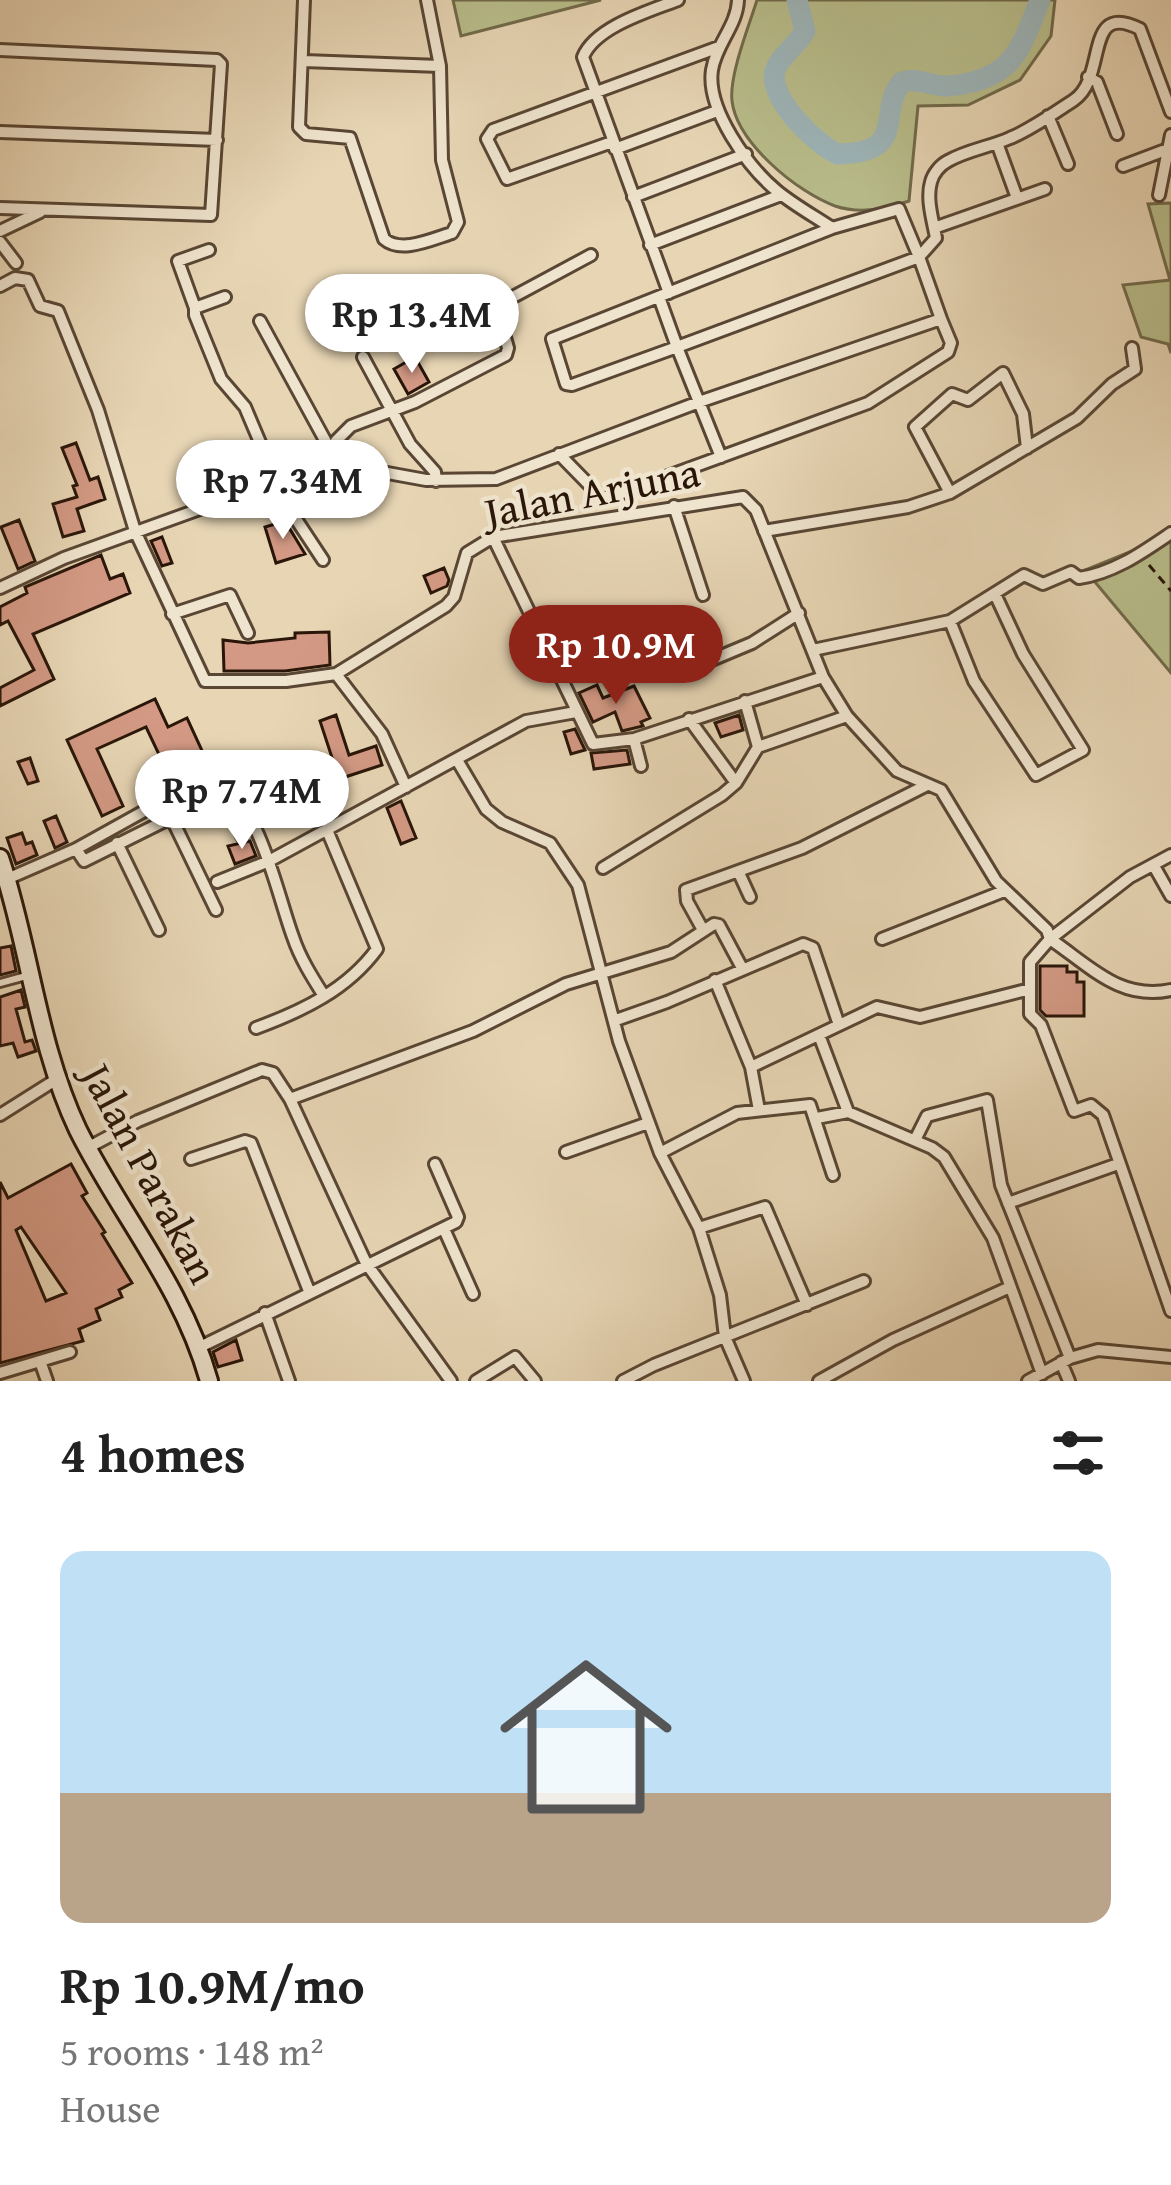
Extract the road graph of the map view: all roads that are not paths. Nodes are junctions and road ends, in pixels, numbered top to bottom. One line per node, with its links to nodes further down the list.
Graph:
1 (304, 0): 7 (street)
2 (427, 0): 8 (street)
3 (677, 0): 10 (street)
4 (738, 0): 5 (street)
5 (718, 47): 10 (street); 11 (street)
6 (0, 50): 17 (street)
7 (304, 61): 8 (street); 8 (street)
8 (440, 66)
9 (1088, 77): 12 (street); 13 (street); 15 (street)
10 (595, 90): 19 (street); 19 (street)
11 (717, 111): 19 (street); 21 (street)
12 (1171, 112)
13 (1048, 116): 18 (street); 22 (street)
14 (0, 132): 17 (street)
15 (1117, 134)
16 (1171, 135): 20 (street)
17 (217, 140): 30 (street)
18 (997, 143): 28 (street); 32 (street)
19 (614, 146): 27 (street)
20 (1168, 149): 23 (street); 26 (street)
21 (746, 154): 25 (street); 27 (street)
22 (1068, 164)
23 (1123, 166)
24 (1045, 189): 28 (street)
25 (781, 195): 31 (street); 35 (street)
26 (1159, 195)
27 (633, 197): 35 (street)
28 (1017, 198): 32 (street)
29 (0, 208): 30 (street)
30 (45, 209): 33 (street)
31 (832, 228): 38 (street); 41 (street)
32 (934, 228): 38 (street)
33 (0, 231)
34 (0, 242): 39 (street)
35 (650, 245): 41 (street)
36 (208, 250): 43 (street)
37 (591, 255): 50 (street)
38 (919, 257): 44 (street); 46 (street)
39 (16, 263)
40 (0, 286): 59 (street, Jalan Arjuna)
41 (664, 295): 46 (street); 46 (street)
42 (225, 297): 43 (street)
43 (195, 308): 55 (street)
44 (941, 320): 49 (street); 54 (street)
45 (260, 321): 53 (street)
46 (677, 347): 49 (street)
47 (1132, 348): 51 (street)
48 (363, 358): 50 (street)
49 (699, 402): 52 (street); 54 (street)
50 (394, 411): 53 (street); 56 (street)
51 (1028, 448): 57 (street); 57 (street)
52 (560, 454): 54 (street); 56 (street)
53 (330, 457): 55 (street); 56 (street)
54 (721, 457)
55 (272, 475): 59 (street); 63 (street)
56 (436, 481)
57 (950, 493): 60 (street)
58 (674, 506): 60 (street, Jalan Arjuna); 62 (street, Jalan Arjuna); 66 (street)
59 (134, 531): 64 (street); 68 (street, Jalan Arjuna)
60 (764, 532): 67 (street, Jalan Arjuna)
61 (1171, 532): 65 (street)
62 (494, 537): 73 (street, Jalan Arjuna); 76 (street)
63 (323, 560)
64 (0, 588)
65 (995, 594): 69 (street); 69 (street)
66 (703, 596)
67 (800, 613): 71 (street, Jalan Arjuna); 72 (street)
68 (172, 614): 70 (street); 73 (street, Jalan Arjuna)
69 (950, 621): 71 (street)
70 (248, 633)
71 (813, 650): 74 (street, Jalan Arjuna)
72 (698, 666)
73 (336, 674): 85 (street)
74 (824, 676): 75 (street); 77 (street, Jalan Arjuna)
75 (745, 701): 78 (street); 80 (street)
76 (576, 712): 79 (street); 81 (street)
77 (847, 716): 80 (street); 84 (street, Jalan Arjuna)
78 (689, 719): 79 (street); 83 (street)
79 (634, 739): 82 (street)
80 (758, 747): 83 (street)
81 (457, 760): 85 (street); 108 (street)
82 (641, 766)
83 (736, 783): 95 (street)
84 (927, 785): 96 (street); 99 (street, Jalan Arjuna)
85 (406, 787): 87 (street)
86 (171, 817): 88 (street); 89 (street); 102 (street)
87 (327, 830): 93 (street); 114 (street)
88 (242, 836)
89 (117, 843): 90 (street); 103 (street)
90 (76, 849): 93 (street); 97 (street)
91 (1171, 855): 94 (street)
92 (0, 857): 97 (street, Jalan Parakan)
93 (269, 861): 98 (street); 114 (street)
94 (1154, 866): 101 (street); 106 (street)
95 (604, 868)
96 (740, 873): 100 (street); 104 (street)
97 (7, 879): 120 (street, Jalan Parakan)
98 (217, 882)
99 (1004, 891): 105 (street); 106 (street, Jalan Arjuna)
100 (750, 896)
101 (1171, 896)
102 (217, 910)
103 (159, 929)
104 (703, 930): 107 (street); 108 (street)
105 (882, 939)
106 (1050, 939): 112 (street); 113 (street, Jalan Arjuna)
107 (742, 968): 110 (street); 116 (street)
108 (600, 972): 115 (street); 121 (street)
109 (30, 975): 111 (lane)
110 (715, 980): 115 (street); 119 (street)
111 (0, 983)
112 (1030, 989): 116 (street); 133 (street)
113 (1171, 990)
114 (324, 995): 117 (street)
115 (616, 1020): 126 (street)
116 (838, 1025): 118 (street)
117 (256, 1028)
118 (819, 1035): 119 (street); 123 (street)
119 (751, 1067): 122 (street)
120 (57, 1079): 124 (street); 128 (street, Jalan Parakan)
121 (290, 1099): 128 (street); 138 (street)
122 (759, 1110): 125 (street); 130 (street)
123 (848, 1112): 125 (street); 127 (street)
124 (0, 1115)
125 (818, 1118): 134 (street)
126 (648, 1123): 129 (street); 130 (street)
127 (916, 1140): 135 (street); 140 (street)
128 (88, 1147): 147 (street, Jalan Parakan)
129 (566, 1152)
130 (660, 1154): 136 (street)
131 (191, 1159): 141 (street)
132 (435, 1164): 137 (street)
133 (1118, 1165): 135 (street); 144 (street)
134 (833, 1175)
135 (1008, 1203): 151 (street)
136 (699, 1228): 143 (street); 146 (street)
137 (444, 1229): 138 (street); 142 (street)
138 (365, 1263): 141 (street); 157 (street)
139 (864, 1281): 143 (street)
140 (1010, 1287): 153 (street); 162 (street)
141 (309, 1291): 145 (street)
142 (473, 1294)
143 (807, 1305): 146 (street)
144 (1171, 1311)
145 (265, 1313): 147 (street); 154 (street)
146 (724, 1337): 160 (street); 161 (street)
147 (200, 1347): 156 (street, Jalan Parakan)
148 (70, 1352): 150 (street)
149 (1171, 1357): 151 (street)
150 (40, 1360): 152 (street); 155 (street)
151 (1066, 1360): 153 (street); 164 (street)
152 (0, 1373)
153 (1042, 1374): 163 (street)
154 (284, 1380)
155 (47, 1381)
156 (209, 1381)
157 (451, 1381)
158 (476, 1381): 159 (street)
159 (535, 1381)
160 (622, 1381)
161 (744, 1381)
162 (819, 1381)
163 (1028, 1381)
164 (1070, 1381)

